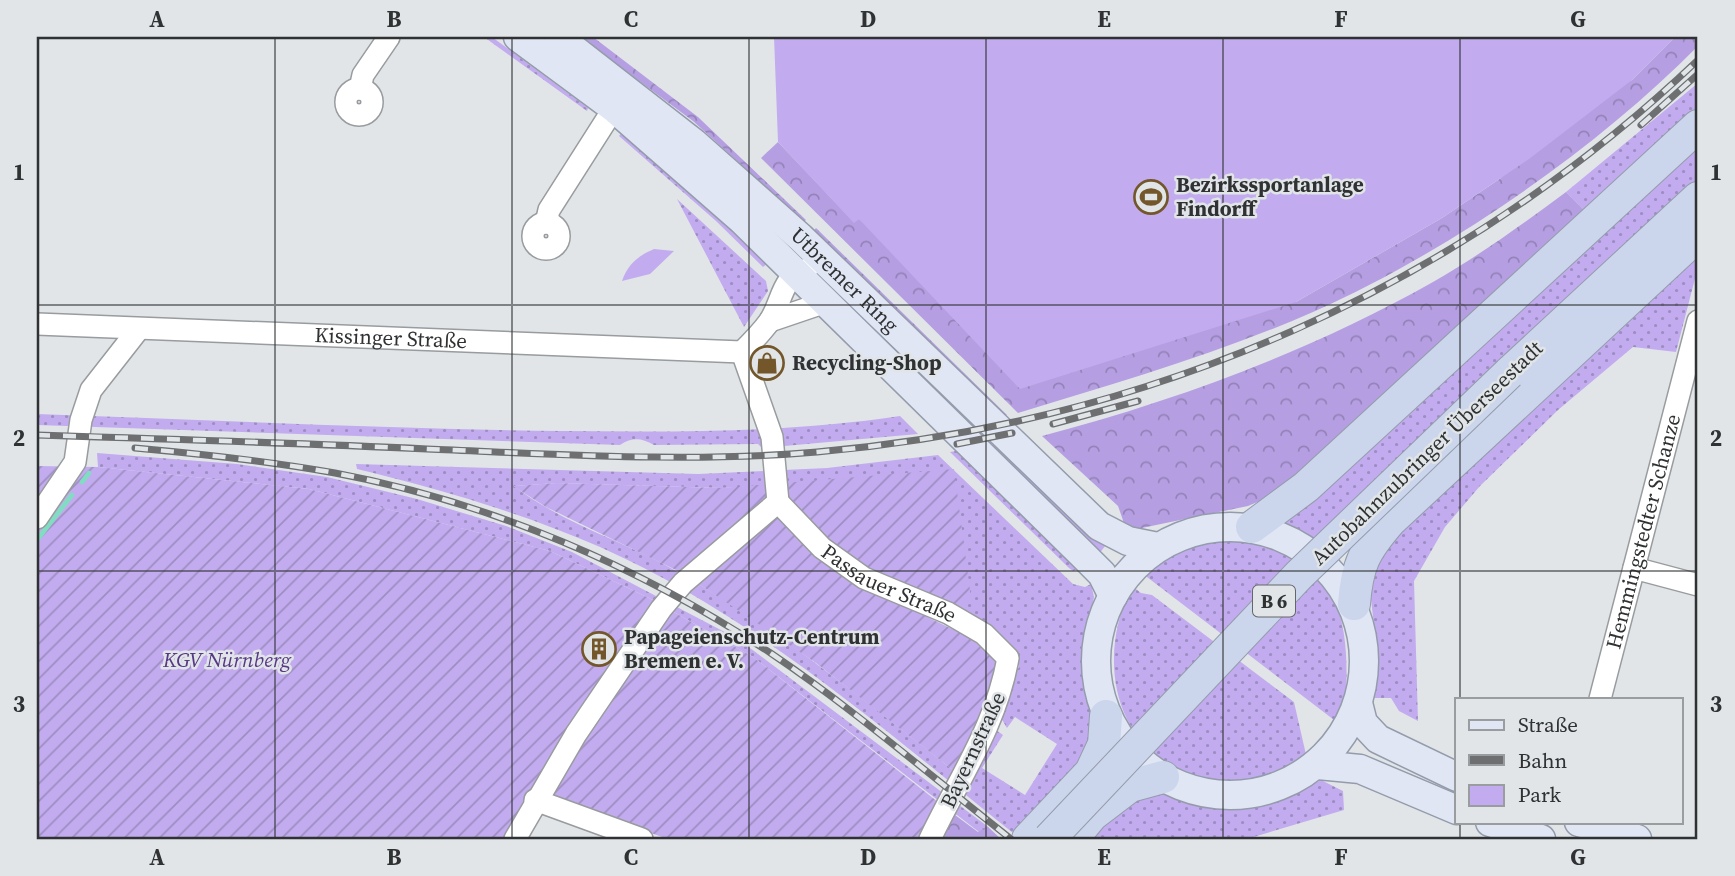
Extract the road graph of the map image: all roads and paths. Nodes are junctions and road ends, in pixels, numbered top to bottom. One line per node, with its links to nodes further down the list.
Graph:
1 (389, 37): 4 (street)
2 (518, 37): 5 (main road, Utbremer Ring)
3 (558, 37): 10 (main road, Utbremer Ring)
4 (360, 89)
5 (614, 108): 8 (street); 11 (main road, Utbremer Ring)
6 (1698, 126): 20 (highway)
7 (1698, 198): 41 (highway, Autobahnzubringer Überseestadt / B 6, bridge)
8 (546, 223)
9 (1698, 235): 25 (highway)
10 (826, 263): 11 (street); 21 (main road, Utbremer Ring)
11 (796, 272): 12 (main road, Utbremer Ring); 13 (street)
12 (826, 302): 13 (street); 24 (main road, Utbremer Ring)
13 (770, 321): 17 (street)
14 (1698, 321): 22 (street, Hemmingstedter Schanze)
15 (37, 324): 16 (street, Kissinger Straße)
16 (138, 330): 17 (street, Kissinger Straße); 19 (street)
17 (742, 352): 18 (street)
18 (778, 502): 26 (street, Passauer Straße); 33 (street)
19 (37, 518)
20 (1252, 527): 21 (main road); 25 (main road)
21 (1158, 547): 24 (main road)
22 (1634, 568): 23 (street); 27 (street, Hemmingstedter Schanze)
23 (1698, 585)
24 (1113, 596): 29 (main road)
25 (1354, 604): 28 (main road)
26 (1008, 658): 39 (street, Bayernstraße)
27 (1600, 698)
28 (1358, 703): 30 (main road); 31 (main road)
29 (1106, 716): 32 (main road); 40 (highway)
30 (1318, 765): 32 (main road); 34 (main road)
31 (1455, 776)
32 (1163, 777): 42 (highway)
33 (535, 800): 37 (street); 38 (street)
34 (1455, 809)
35 (1496, 824): 43 (main road)
36 (1586, 824): 44 (main road)
37 (515, 839)
38 (642, 839)
39 (930, 839)
40 (1028, 839)
41 (1049, 839)
42 (1072, 839)
43 (1541, 839)
44 (1637, 839)

